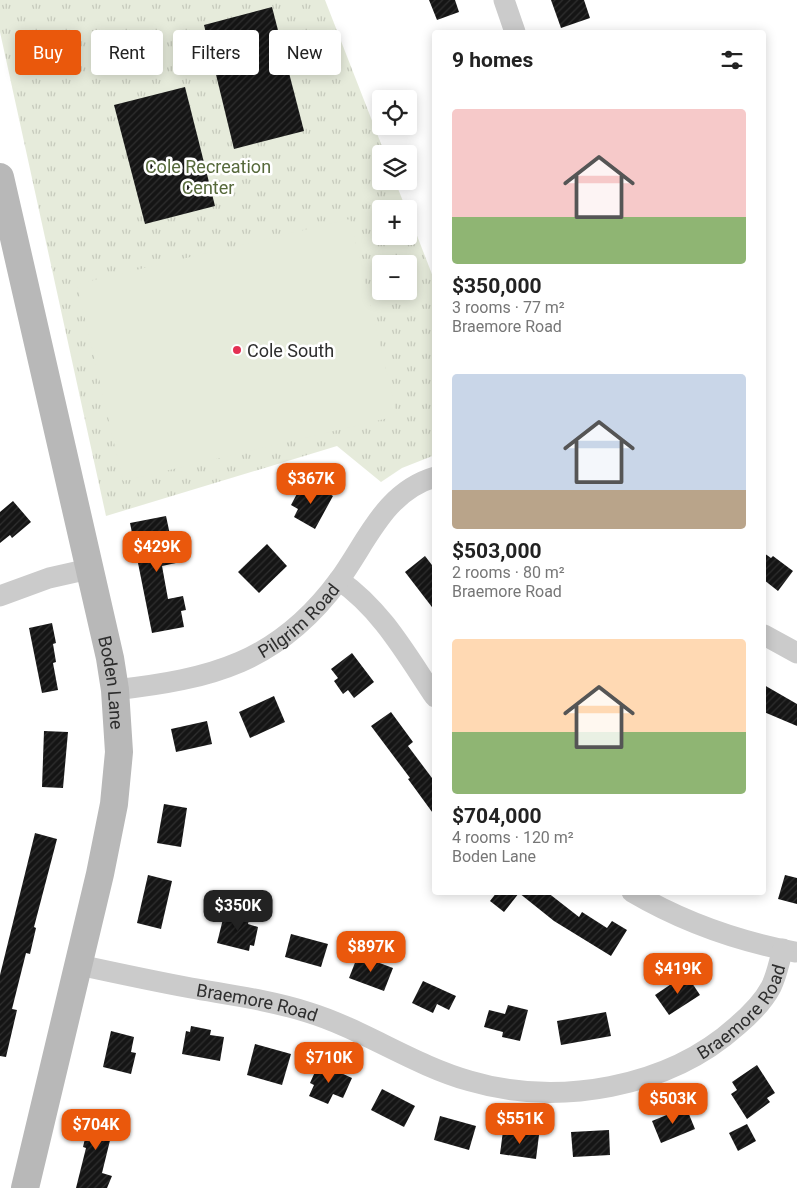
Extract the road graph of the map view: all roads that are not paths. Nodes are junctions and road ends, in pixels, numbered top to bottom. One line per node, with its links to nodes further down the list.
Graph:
1 (504, 0): 2 (street)
2 (513, 30)
3 (0, 177): 5 (street, Boden Lane)
4 (432, 479): 6 (street, Pilgrim Road)
5 (90, 569): 7 (street); 10 (street, Boden Lane)
6 (338, 580): 10 (street, Pilgrim Road); 11 (street)
7 (0, 596)
8 (766, 636): 9 (street)
9 (797, 653)
10 (115, 690): 14 (street, Boden Lane)
11 (432, 692)
12 (638, 895): 13 (street)
13 (790, 951): 14 (street, Braemore Road)
14 (79, 965): 15 (street, Boden Lane)
15 (24, 1188)

